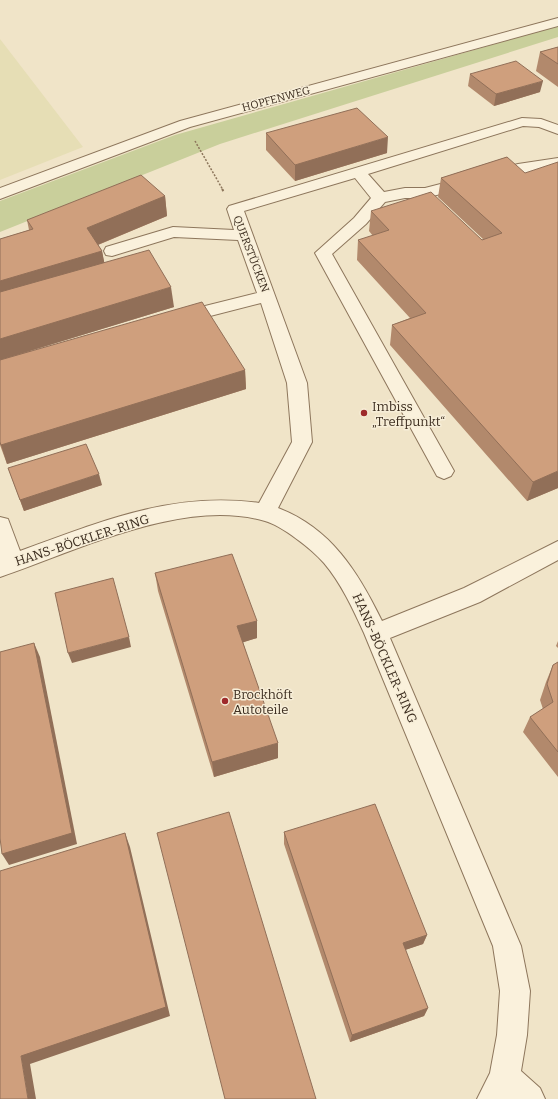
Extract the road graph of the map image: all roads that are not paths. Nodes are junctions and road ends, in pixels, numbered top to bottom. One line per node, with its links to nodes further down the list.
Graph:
1 (558, 22): 5 (street, HOPFENWEG)
2 (558, 130): 4 (street, QUERSTÜCKEN)
3 (558, 163): 6 (street)
4 (358, 172): 6 (street); 7 (street, QUERSTÜCKEN)
5 (0, 194)
6 (380, 198): 11 (street)
7 (244, 235): 8 (street); 9 (street, QUERSTÜCKEN)
8 (112, 251)
9 (267, 296): 10 (street); 12 (street, QUERSTÜCKEN)
10 (160, 323)
11 (444, 471)
12 (265, 512): 15 (street, HANS-BÖCKLER-RING); 16 (street, HANS-BÖCKLER-RING)
13 (0, 525): 15 (street)
14 (558, 550): 16 (street)
15 (6, 565)
16 (376, 633): 17 (street, HANS-BÖCKLER-RING)
17 (499, 1088): 18 (street)
18 (529, 1099)

